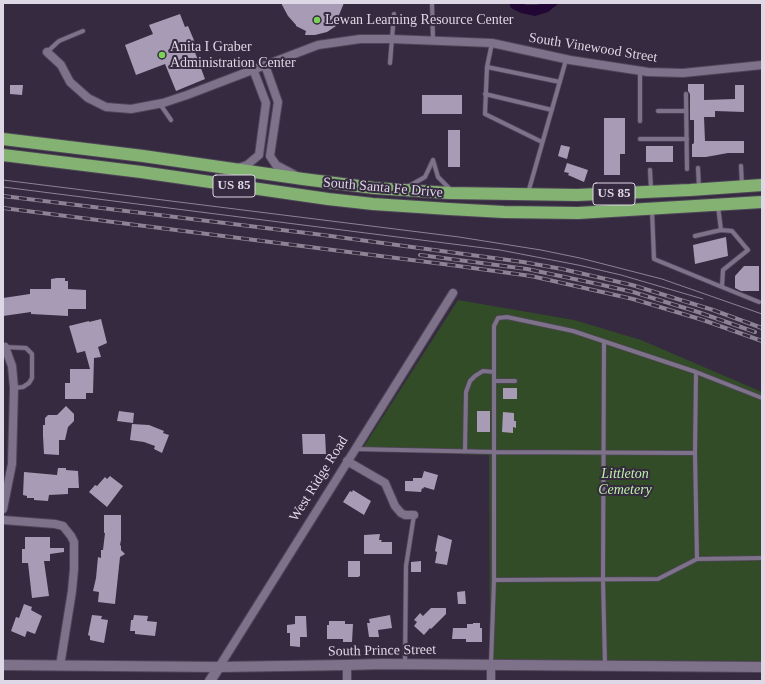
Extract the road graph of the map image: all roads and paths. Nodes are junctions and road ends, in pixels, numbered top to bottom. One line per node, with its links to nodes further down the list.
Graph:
1 (432, 3): 5 (lane)
2 (394, 14): 4 (lane)
3 (83, 31): 7 (lane)
4 (391, 39): 5 (street, South Vinewood Street); 9 (lane); 10 (street, South Vinewood Street)
5 (433, 41): 6 (street, South Vinewood Street)
6 (492, 43): 8 (street, South Vinewood Street); 12 (lane)
7 (47, 52): 18 (street, South Vinewood Street)
8 (566, 59): 14 (street, South Vinewood Street); 15 (lane)
9 (390, 63)
10 (265, 65): 13 (street, South Vinewood Street); 34 (street)
11 (762, 65): 14 (street, South Vinewood Street)
12 (487, 67): 15 (lane); 16 (lane)
13 (253, 69): 18 (street, South Vinewood Street); 31 (street)
14 (640, 71): 23 (lane)
15 (560, 82): 19 (lane)
16 (486, 94): 19 (lane); 27 (lane)
17 (686, 94): 21 (lane)
18 (160, 104): 22 (lane)
19 (552, 110): 27 (lane)
20 (658, 111): 21 (lane)
21 (686, 111): 26 (lane)
22 (170, 120)
23 (640, 121)
24 (3, 138): 31 (highway, South Santa Fe Drive / US 85)
25 (640, 139): 26 (lane)
26 (686, 139): 32 (lane)
27 (542, 142): 41 (lane)
28 (3, 155): 44 (highway, South Santa Fe Drive / US 85)
29 (741, 166): 36 (lane)
30 (698, 168): 37 (lane)
31 (233, 169): 34 (highway, South Santa Fe Drive / US 85)
32 (687, 169)
33 (650, 170): 39 (lane)
34 (303, 179): 38 (highway, South Santa Fe Drive / US 85)
35 (762, 185): 36 (highway, South Santa Fe Drive / US 85)
36 (742, 186): 37 (highway, South Santa Fe Drive / US 85)
37 (699, 189): 39 (highway, South Santa Fe Drive / US 85)
38 (403, 190): 40 (highway, South Santa Fe Drive / US 85); 40 (lane)
39 (651, 192): 41 (highway, South Santa Fe Drive / US 85)
40 (454, 193): 41 (highway, South Santa Fe Drive / US 85)
41 (528, 195)
42 (762, 202): 43 (highway, South Santa Fe Drive / US 85)
43 (718, 206): 44 (highway, South Santa Fe Drive / US 85); 45 (lane)
44 (652, 210): 47 (lane)
45 (721, 230): 46 (lane); 47 (lane)
46 (695, 236)
47 (722, 287): 49 (lane)
48 (453, 293): 58 (street, West Ridge Road)
49 (760, 302)
50 (604, 342): 52 (lane); 53 (lane); 61 (lane)
51 (6, 347): 56 (street); 56 (lane)
52 (494, 372): 54 (lane); 59 (lane)
53 (696, 372): 57 (lane); 62 (lane)
54 (494, 381): 55 (lane); 60 (lane)
55 (515, 381)
56 (14, 388): 64 (street)
57 (762, 398)
58 (355, 448): 59 (lane); 63 (street, West Ridge Road)
59 (465, 451): 60 (lane)
60 (494, 452): 61 (lane); 69 (lane)
61 (604, 453): 62 (lane); 70 (lane)
62 (695, 453): 68 (lane)
63 (347, 461): 65 (street); 77 (street, West Ridge Road)
64 (3, 509)
65 (414, 515): 71 (lane)
66 (3, 520): 76 (street)
67 (762, 558): 68 (lane)
68 (697, 559): 70 (lane)
69 (494, 580): 70 (lane); 74 (lane)
70 (603, 580): 75 (lane)
71 (405, 664): 73 (street, South Prince Street); 74 (street, South Prince Street)
72 (3, 665): 76 (street, South Prince Street)
73 (347, 665): 77 (street, South Prince Street); 80 (street)
74 (491, 665): 75 (street, South Prince Street); 81 (street)
75 (605, 665): 78 (street, South Prince Street)
76 (60, 666): 77 (street, South Prince Street)
77 (219, 667): 79 (street, West Ridge Road)
78 (762, 667)
79 (210, 681)
80 (347, 681)
81 (491, 681)

